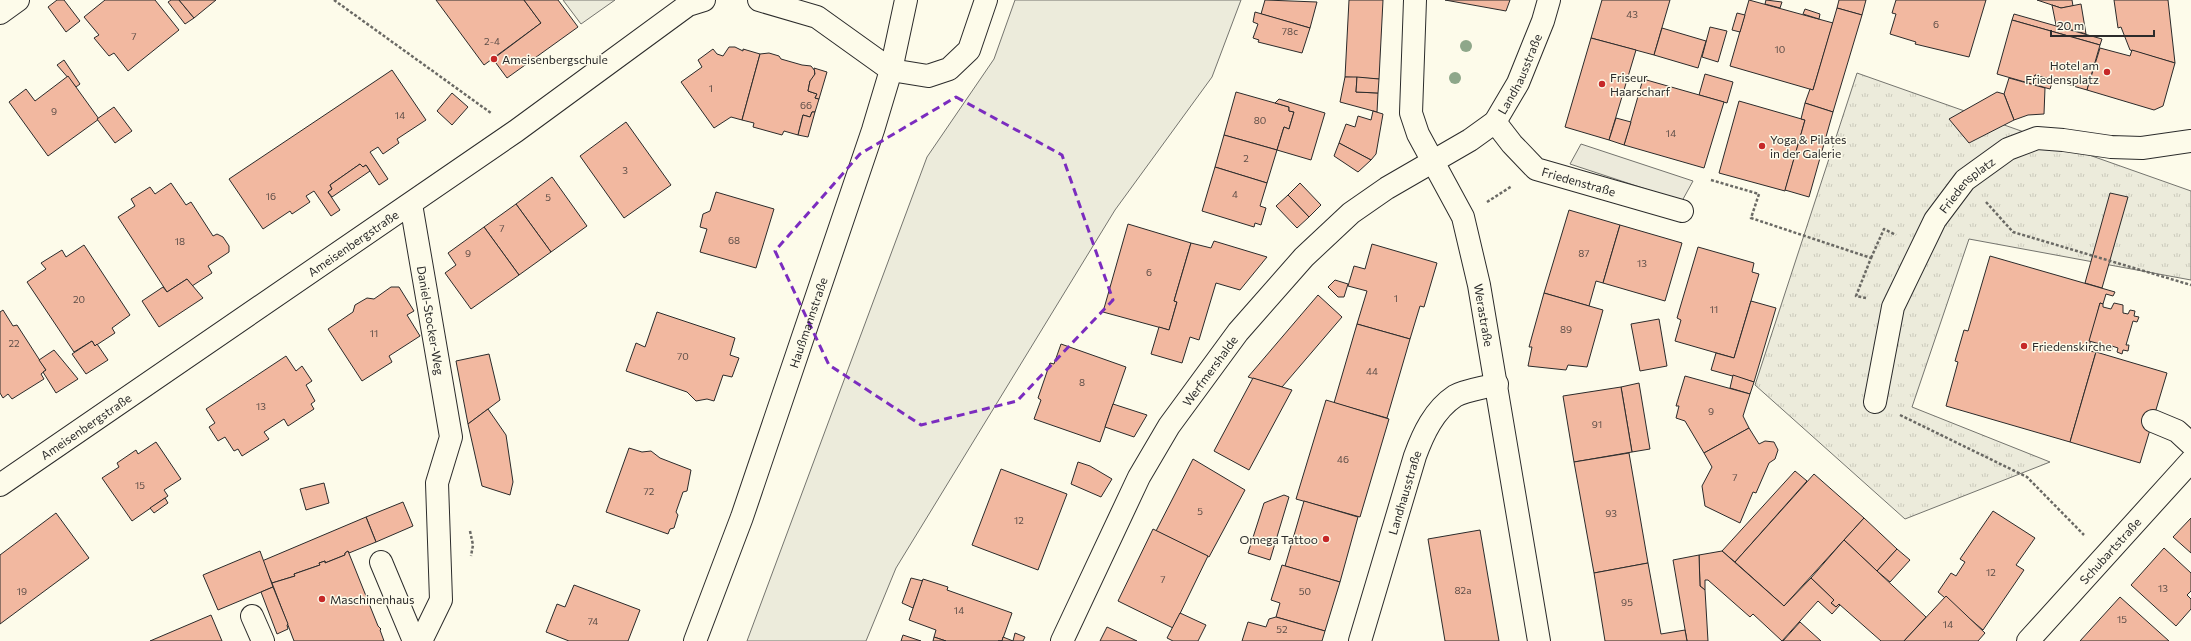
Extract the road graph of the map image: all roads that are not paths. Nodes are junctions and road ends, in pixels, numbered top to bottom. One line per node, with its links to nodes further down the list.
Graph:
1 (18, 0): 8 (street)
2 (704, 0): 13 (street, Ameisenbergstraße)
3 (759, 0): 9 (street)
4 (906, 0): 9 (street, Haußmannstraße)
5 (986, 0): 9 (street)
6 (1415, 0): 12 (street, Werastraße)
7 (1549, 0): 10 (street, Landhausstraße)
8 (0, 13)
9 (891, 70): 26 (street, Haußmannstraße)
10 (1495, 122): 12 (street, Landhausstraße); 14 (street, Friedenstraße)
11 (2191, 141): 16 (street, Friedensplatz)
12 (1432, 161): 15 (street, Werastraße); 27 (street, Werfmershalde)
13 (411, 204): 20 (street, Ameisenbergstraße); 25 (street, Daniel-Stocker-Weg)
14 (1682, 211)
15 (1497, 384): 28 (street, Landhausstraße); 29 (street, Werastraße)
16 (1874, 402)
17 (2152, 421): 18 (street)
18 (2191, 444)
19 (2191, 461): 30 (street, Schubartstraße)
20 (0, 485)
21 (381, 562): 24 (street)
22 (252, 616): 23 (street)
23 (263, 641)
24 (414, 641)
25 (421, 641)
26 (695, 641)
27 (1062, 641)
28 (1360, 641)
29 (1539, 641)
30 (2028, 641)

